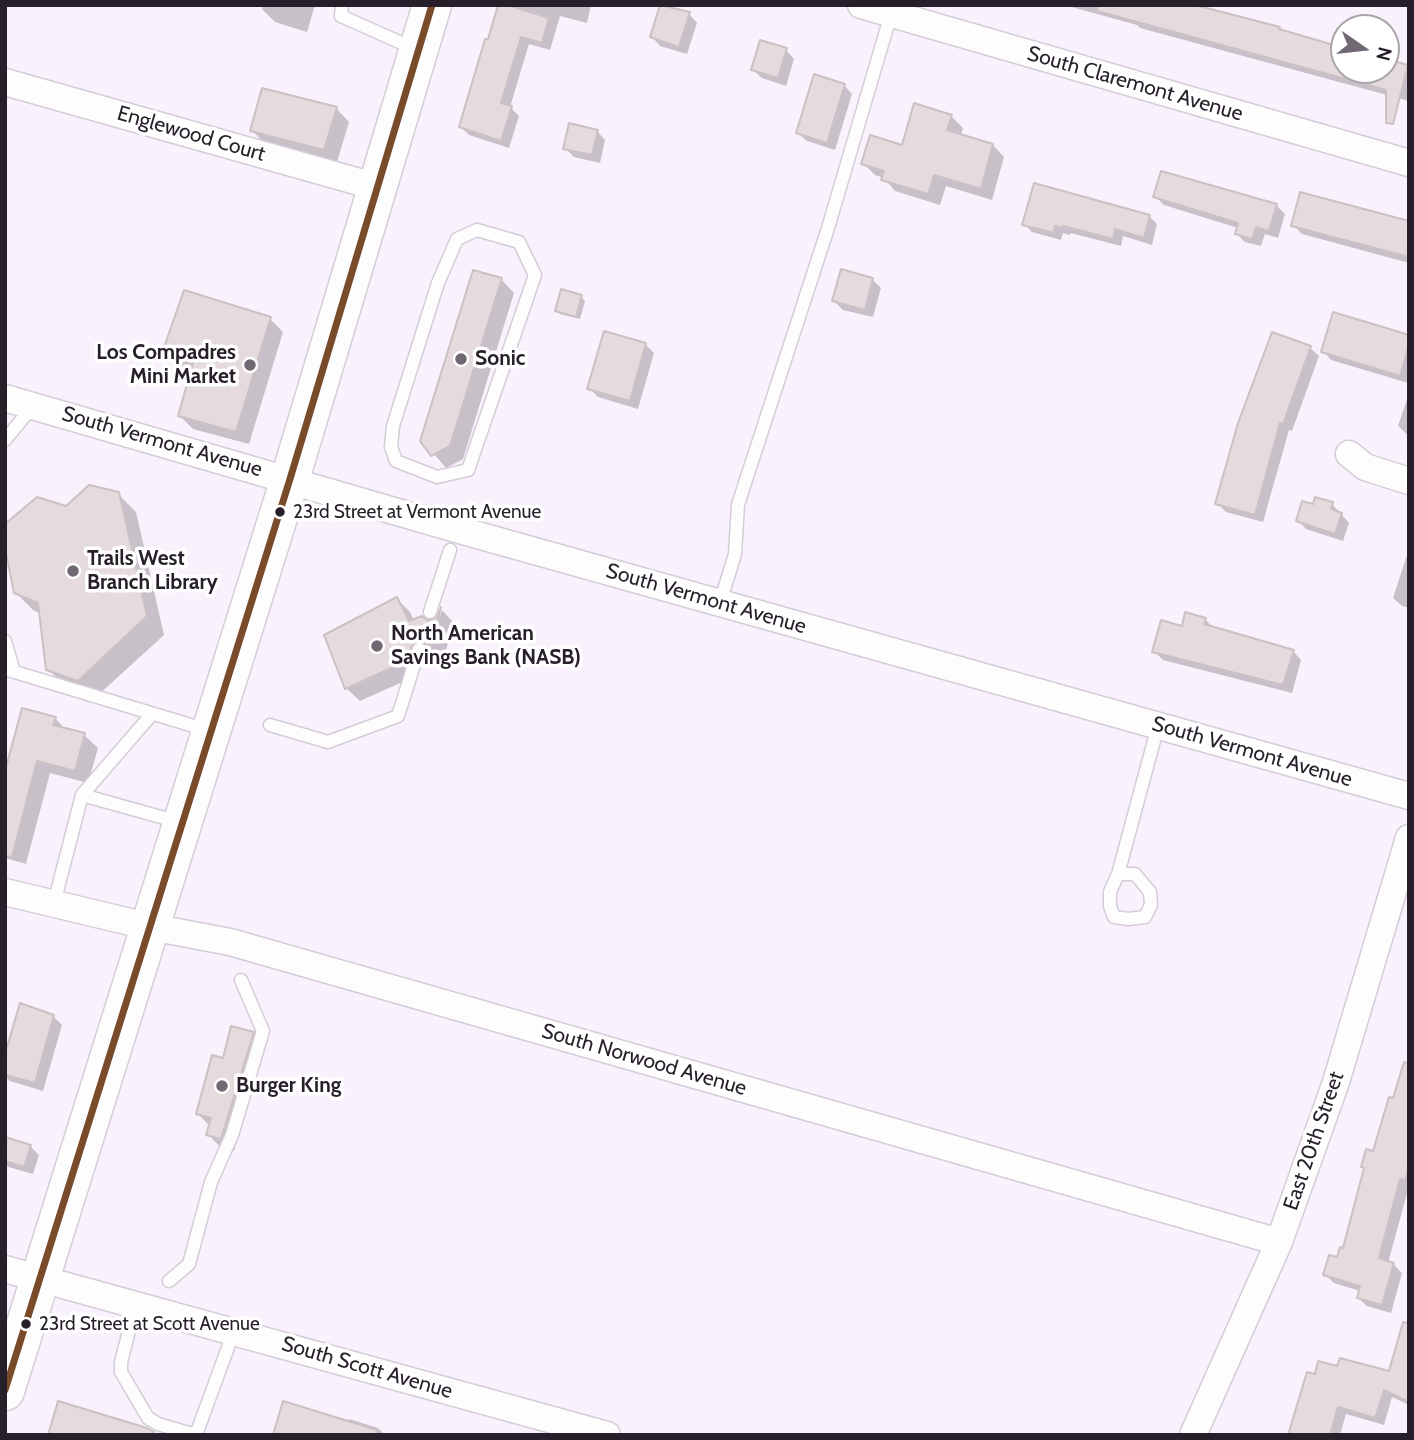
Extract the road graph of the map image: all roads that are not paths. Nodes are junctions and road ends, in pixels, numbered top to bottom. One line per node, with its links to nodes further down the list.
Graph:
1 (342, 5): 5 (lane)
2 (432, 5): 5 (main road)
3 (862, 5): 4 (street, South Claremont Avenue)
4 (891, 14): 7 (street, South Claremont Avenue); 17 (lane)
5 (418, 51): 8 (main road)
6 (5, 82): 8 (street, Englewood Court)
7 (1409, 163)
8 (377, 187): 14 (main road)
9 (5, 398): 10 (street, South Vermont Avenue)
10 (33, 406): 11 (lane); 14 (street, South Vermont Avenue)
11 (5, 440)
12 (391, 447): 12 (lane)
13 (1349, 454): 15 (street)
14 (290, 479): 17 (street, South Vermont Avenue); 25 (main road)
15 (1409, 481)
16 (450, 550): 18 (lane)
17 (720, 603): 24 (street, South Vermont Avenue)
18 (430, 612)
19 (5, 641): 21 (lane)
20 (419, 649): 23 (lane)
21 (10, 670): 22 (lane)
22 (152, 714): 25 (lane); 26 (lane)
23 (270, 725)
24 (1158, 726): 27 (street, South Vermont Avenue); 30 (lane)
25 (211, 732): 28 (main road)
26 (82, 795): 28 (lane); 32 (lane)
27 (1409, 796)
28 (183, 823): 33 (main road)
29 (1409, 838): 35 (street, East 20th Street)
30 (1118, 874)
31 (5, 892): 32 (street, South Norwood Avenue)
32 (54, 904): 33 (street, South Norwood Avenue)
33 (151, 927): 35 (street, South Norwood Avenue); 36 (main road)
34 (241, 981): 37 (lane)
35 (1279, 1242): 42 (street, East 20th Street)
36 (22, 1273): 38 (street, South Scott Avenue); 40 (main road)
37 (169, 1282)
38 (136, 1304): 39 (street, South Scott Avenue); 39 (lane)
39 (234, 1331): 41 (street, South Scott Avenue)
40 (5, 1391)
41 (607, 1435)
42 (1194, 1435)

